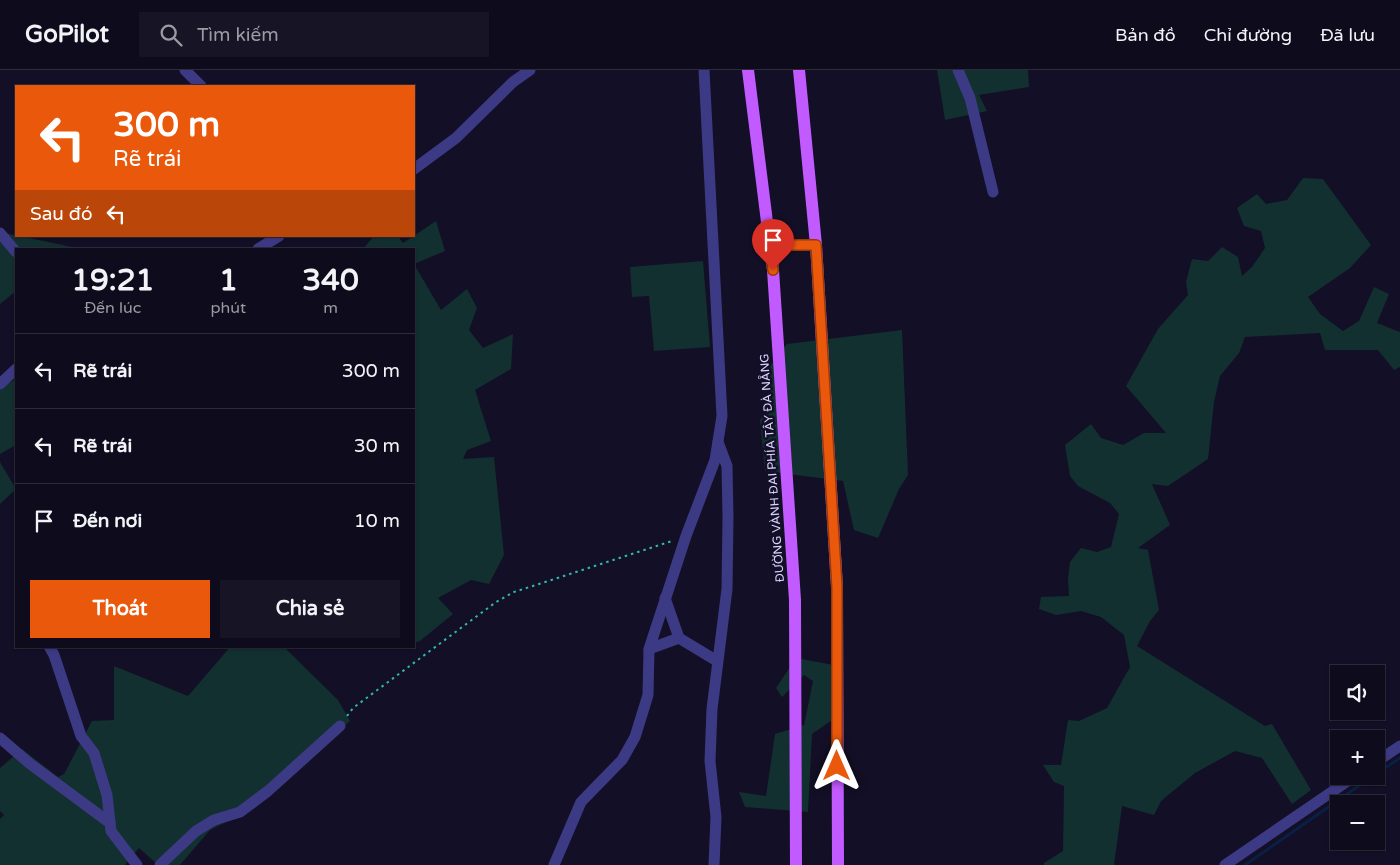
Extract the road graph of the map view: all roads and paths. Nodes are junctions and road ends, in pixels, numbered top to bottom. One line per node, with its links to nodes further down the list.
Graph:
1 (185, 70): 7 (street)
2 (530, 70): 8 (street)
3 (704, 70): 18 (street)
4 (748, 70): 12 (main road, ĐƯỜNG VÀNH ĐAI PHÍA TÂY ĐÀ NẴNG)
5 (800, 70): 13 (main road)
6 (958, 70): 9 (street)
7 (200, 85)
8 (415, 168)
9 (993, 192)
10 (0, 233): 15 (street)
11 (277, 237): 14 (street)
12 (770, 245): 13 (main road); 35 (main road, ĐƯỜNG VÀNH ĐAI PHÍA TÂY ĐÀ NẴNG)
13 (816, 245): 36 (main road)
14 (260, 248)
15 (15, 251)
16 (15, 369): 17 (street)
17 (0, 384)
18 (718, 440): 19 (street); 24 (street)
19 (686, 536): 20 (street); 25 (path)
20 (666, 598): 21 (street); 23 (street)
21 (679, 638): 23 (street); 24 (street)
22 (50, 648): 30 (street)
23 (649, 649): 33 (street)
24 (717, 661): 34 (street)
25 (340, 726): 32 (street)
26 (0, 738): 30 (street)
27 (1400, 746): 28 (street)
28 (1385, 756)
29 (1342, 785): 37 (street)
30 (110, 824): 31 (street)
31 (138, 865)
32 (160, 865)
33 (554, 865)
34 (714, 865)
35 (796, 865)
36 (838, 865)
37 (1225, 865)

